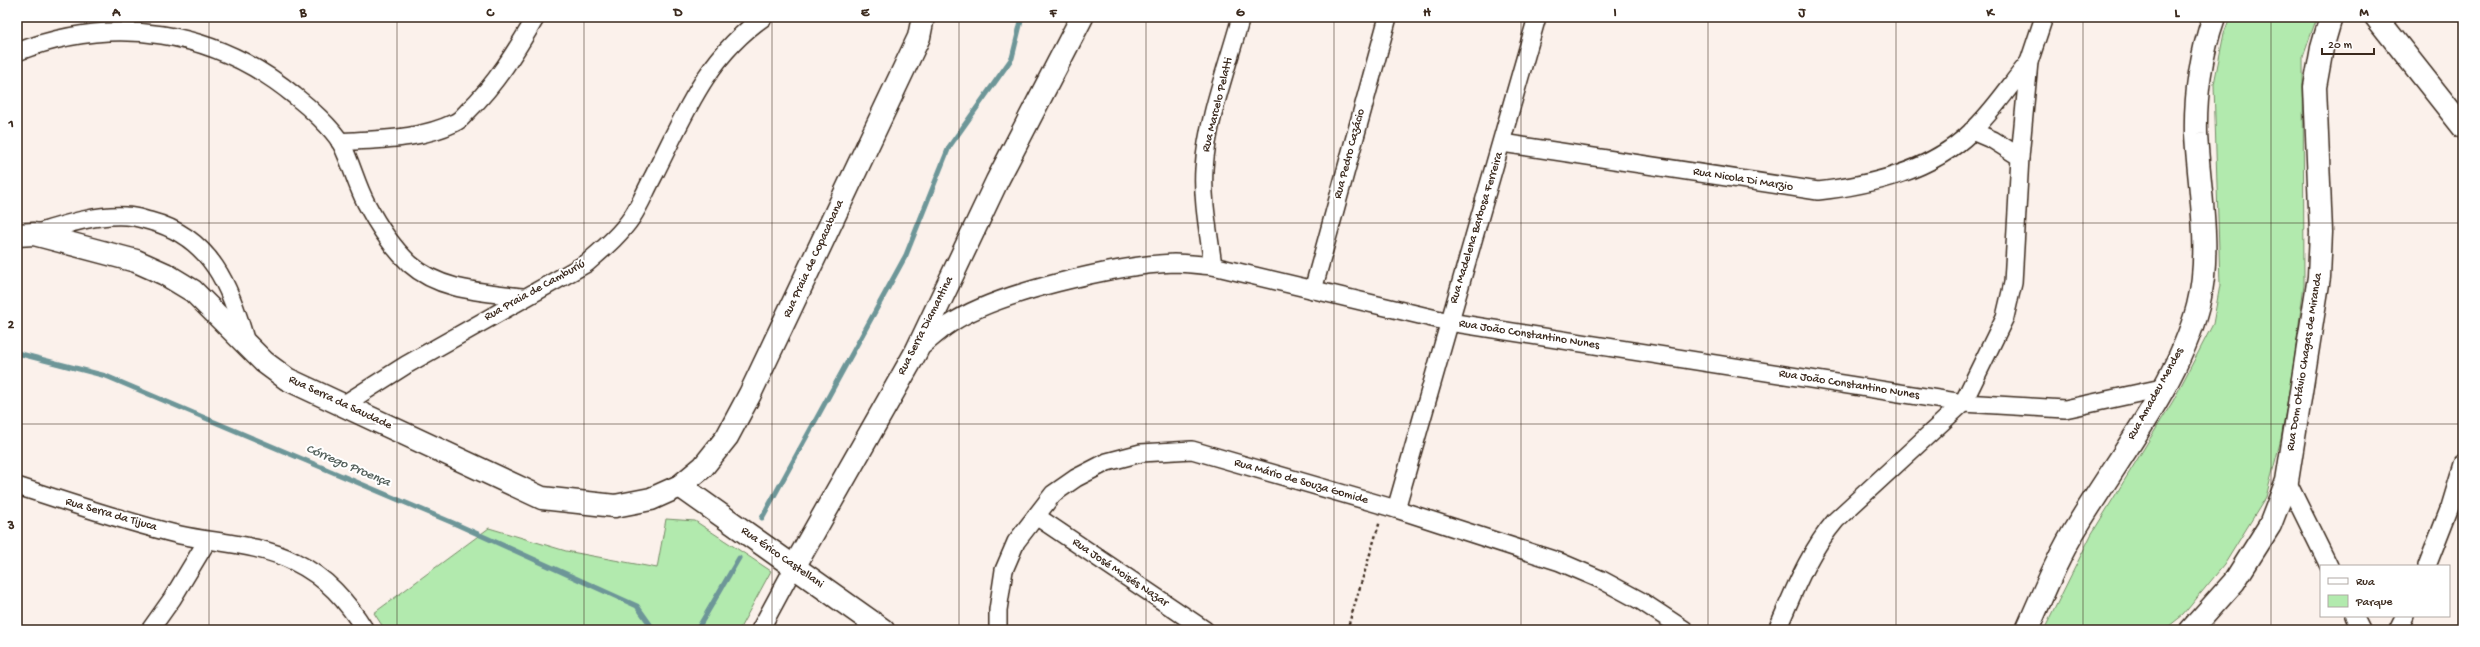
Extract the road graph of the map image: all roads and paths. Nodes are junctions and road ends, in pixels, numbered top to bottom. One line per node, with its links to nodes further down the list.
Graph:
1 (536, 17): 16 (street)
2 (764, 17): 22 (street, Rua Praia de Camburiú)
3 (923, 17): 32 (street, Rua Praia de Copacabana)
4 (1082, 17): 25 (street, Rua Serra Diamantina)
5 (1241, 17): 20 (street, Rua Marcelo Pelatti)
6 (1388, 17): 21 (street, Rua Pedro Cazácio)
7 (1537, 17): 17 (street, Rua Madelena Barbosa Ferreira)
8 (2214, 17): 26 (street, Rua Amadeu Mendes)
9 (2331, 17): 30 (street, Rua Dom Otávio Chagas de Miranda)
10 (2376, 17): 14 (street)
11 (2043, 18): 13 (street)
12 (17, 52): 16 (street)
13 (2029, 62): 15 (street, Rua Nicola Di Marzio); 18 (street)
14 (2463, 127)
15 (1972, 131): 17 (street, Rua Nicola Di Marzio); 18 (street)
16 (340, 142): 22 (street)
17 (1502, 143): 23 (street, Rua Madelena Barbosa Ferreira)
18 (2020, 157): 27 (street)
19 (26, 235): 24 (street); 24 (street, Rua Serra da Saudade)
20 (1213, 266): 21 (street, Rua João Constantino Nunes); 25 (street, Rua João Constantino Nunes)
21 (1313, 290): 23 (street, Rua João Constantino Nunes)
22 (522, 298): 28 (street, Rua Praia de Camburiú)
23 (1449, 322): 27 (street, Rua João Constantino Nunes); 33 (street, Rua Madelena Barbosa Ferreira)
24 (246, 343): 28 (street, Rua Serra da Saudade)
25 (916, 352): 38 (street, Rua Serra Diamantina)
26 (2162, 388): 27 (street, Rua João Constantino Nunes); 50 (street, Rua Amadeu Mendes)
27 (1962, 403): 49 (street)
28 (343, 404): 32 (street, Rua Serra da Saudade)
29 (2463, 464): 37 (street)
30 (2287, 480): 36 (street); 51 (street, Rua Dom Otávio Chagas de Miranda)
31 (17, 486): 35 (street, Rua Serra da Tijuca)
32 (680, 486): 38 (street, Rua Érico Castellani)
33 (1390, 507): 34 (street, Rua Mário de Souza Gomide); 47 (path); 48 (street, Rua Mário de Souza Gomide)
34 (1036, 516): 45 (street, Rua Mário de Souza Gomide); 46 (street, Rua José Moisés Nazar)
35 (206, 541): 41 (street, Rua Serra da Tijuca); 42 (street)
36 (2329, 565)
37 (2427, 565)
38 (794, 567): 43 (street, Rua Serra Diamantina); 44 (street, Rua Érico Castellani)
39 (2354, 617): 52 (street)
40 (2404, 617): 53 (street)
41 (362, 627)
42 (150, 630)
43 (760, 630)
44 (883, 630)
45 (998, 630)
46 (1205, 630)
47 (1347, 630)
48 (1685, 630)
49 (1777, 630)
50 (2027, 630)
51 (2191, 630)
52 (2360, 630)
53 (2398, 630)

